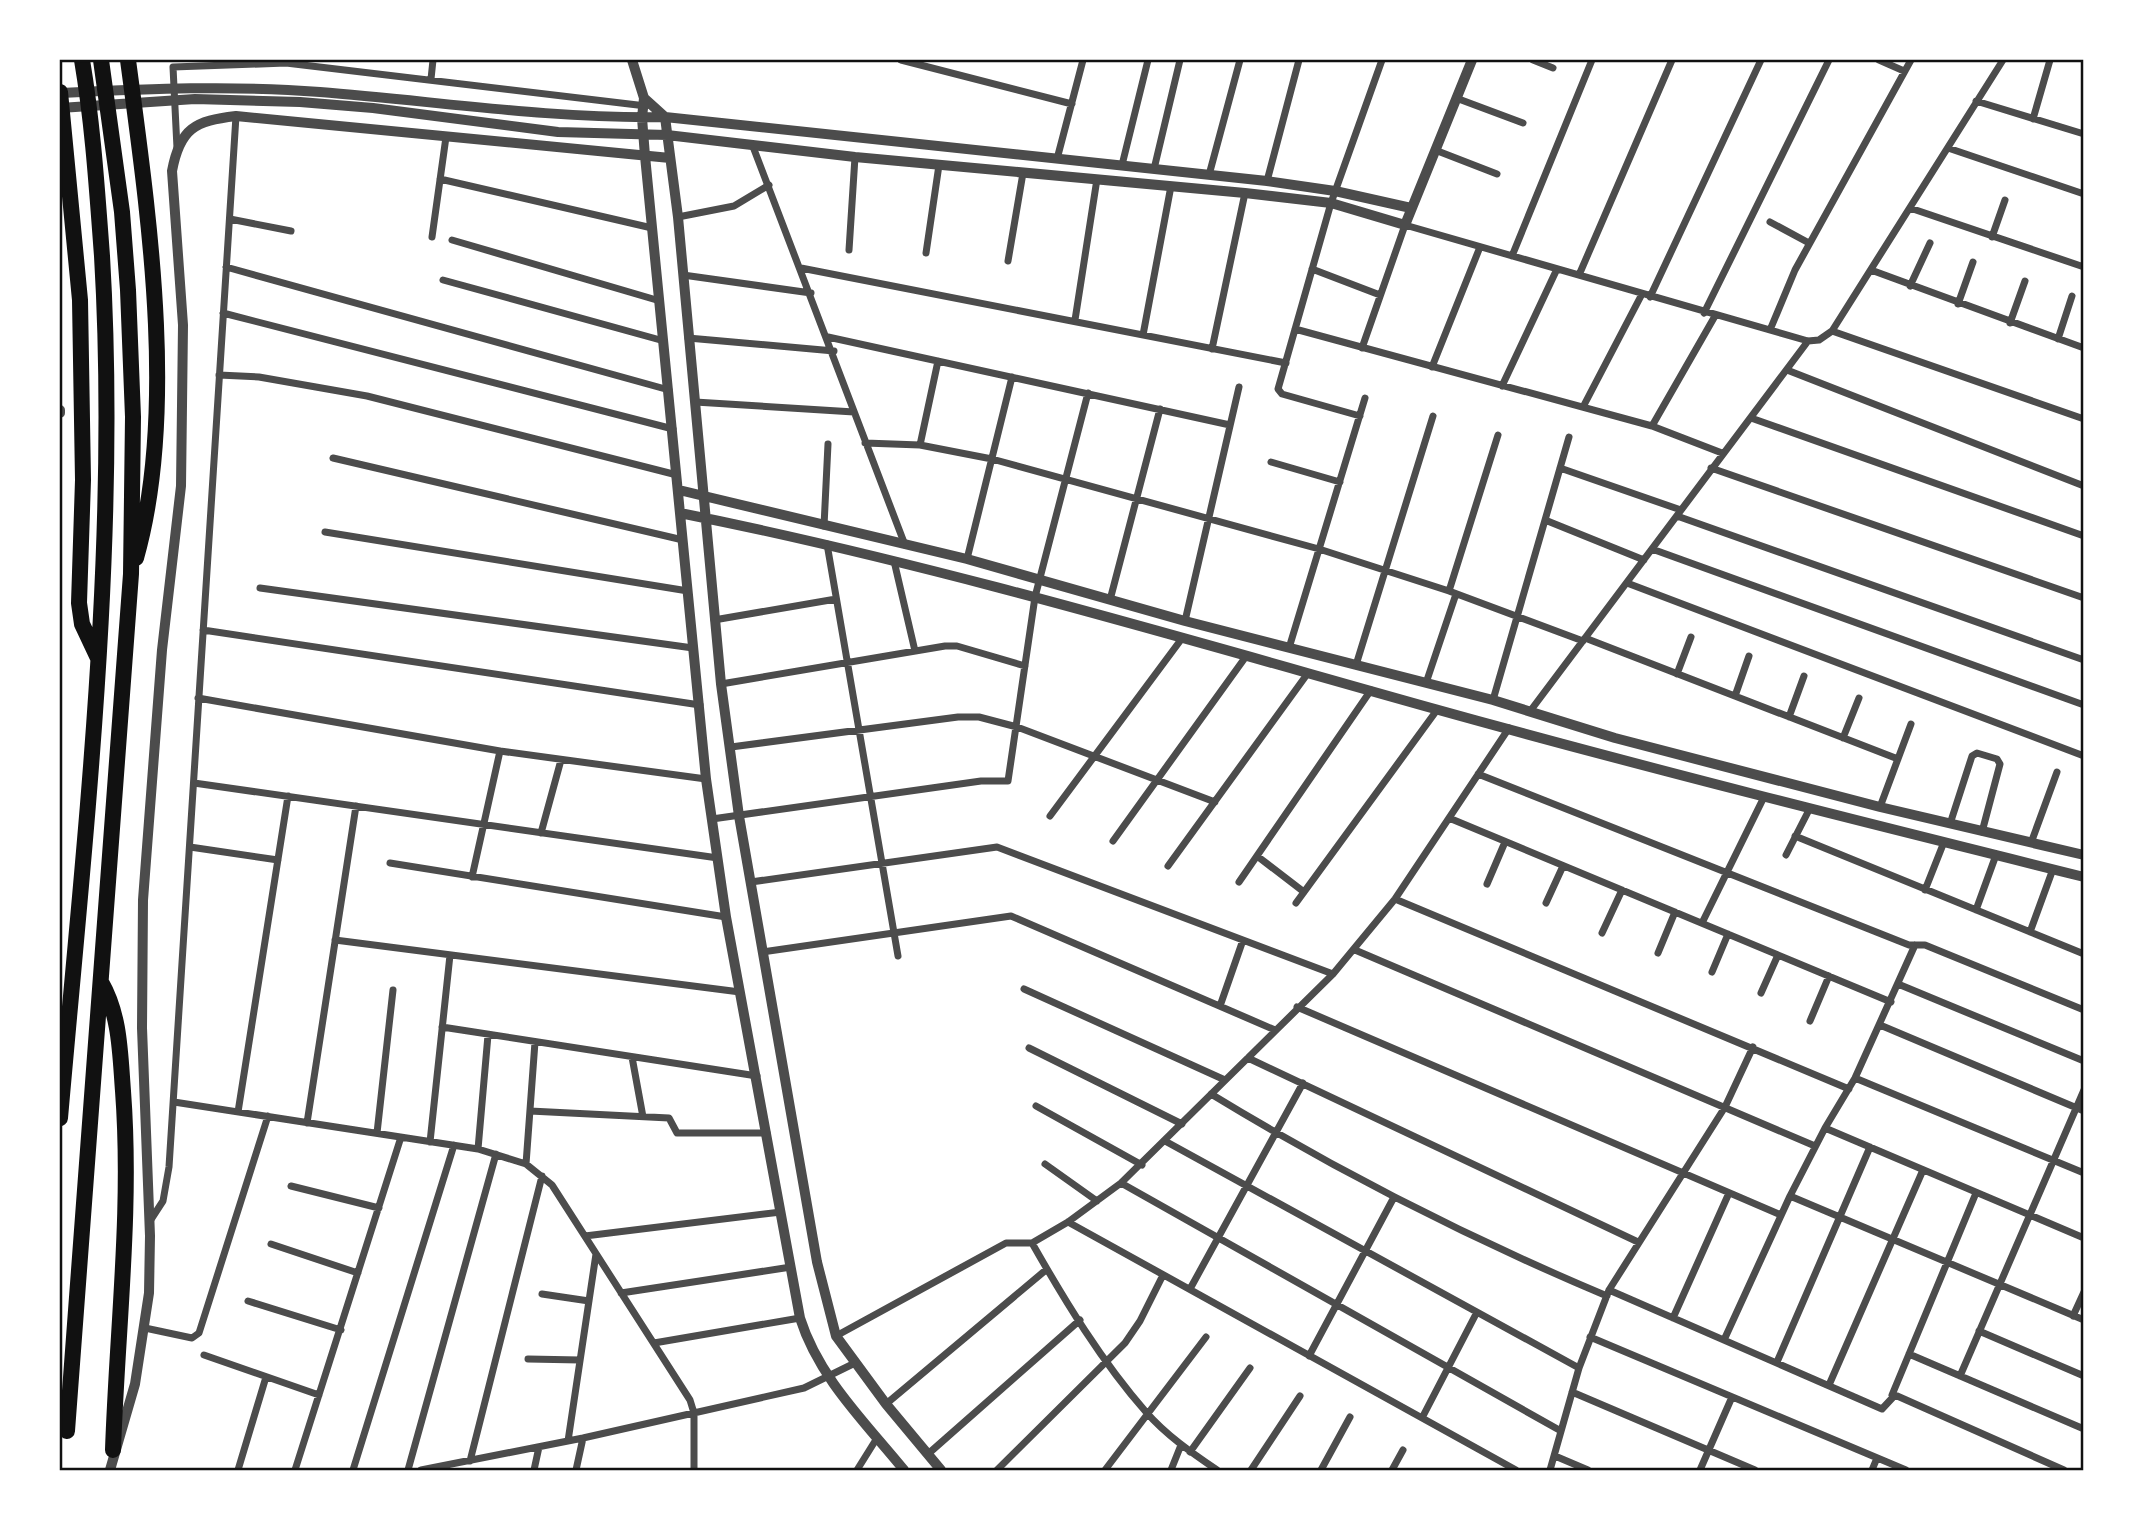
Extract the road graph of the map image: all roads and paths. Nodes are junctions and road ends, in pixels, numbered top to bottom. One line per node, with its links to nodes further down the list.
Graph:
1 (82, 60): 200 (highway)
2 (101, 60): 178 (highway)
3 (128, 60): 178 (highway)
4 (433, 60): 27 (street)
5 (632, 60): 31 (street)
6 (901, 60): 32 (street)
7 (1083, 60): 32 (street)
8 (1148, 60): 52 (street)
9 (1180, 60): 53 (street)
10 (1240, 60): 56 (street)
11 (1299, 60): 59 (street)
12 (1382, 60): 62 (street)
13 (1472, 60): 29 (street)
14 (1533, 60): 25 (street)
15 (1592, 60): 83 (street)
16 (1672, 60): 93 (street)
17 (1761, 60): 99 (street)
18 (1829, 60): 104 (street)
19 (1879, 60): 26 (street)
20 (1911, 60): 26 (street)
21 (2003, 60): 30 (street)
22 (2050, 60): 37 (street)
23 (287, 61): 24 (street); 44 (street)
24 (327, 63): 27 (street)
25 (1553, 68)
26 (1904, 71): 78 (street)
27 (431, 79): 31 (street)
28 (60, 93): 36 (street); 200 (highway)
29 (1457, 97): 38 (street); 46 (street)
30 (1976, 101): 37 (street); 45 (street)
31 (647, 103): 35 (street); 36 (street)
32 (1072, 104): 50 (street)
33 (60, 108): 40 (street)
34 (236, 116): 42 (street); 44 (street); 70 (street)
35 (665, 117): 36 (street); 41 (street); 50 (street)
36 (642, 118): 40 (street)
37 (2033, 119): 39 (street)
38 (1524, 123)
39 (2083, 131)
40 (643, 134): 41 (street); 47 (street)
41 (667, 135): 43 (street); 49 (street)
42 (446, 137): 47 (street); 57 (street)
43 (752, 144): 48 (street); 60 (street)
44 (177, 148): 375 (street)
45 (1948, 148): 64 (street); 68 (street)
46 (1435, 150): 55 (street); 67 (street)
47 (645, 156): 49 (street); 73 (street)
48 (855, 157): 51 (street); 81 (street)
49 (670, 158): 69 (street)
50 (1057, 159): 52 (street)
51 (939, 165): 54 (street); 82 (street)
52 (1122, 165): 53 (street)
53 (1154, 169): 56 (street)
54 (1023, 173): 58 (street); 84 (street)
55 (1497, 174)
56 (1209, 175): 59 (street)
57 (440, 179): 73 (street); 75 (street)
58 (1097, 179): 61 (street); 106 (street)
59 (1267, 181): 62 (street)
60 (769, 185): 69 (street); 88 (street)
61 (1171, 186): 63 (street); 111 (street)
62 (1335, 191): 66 (street); 67 (street)
63 (1245, 193): 66 (street); 119 (street)
64 (2084, 194)
65 (2004, 200): 76 (street)
66 (1331, 203): 72 (street); 89 (street)
67 (1411, 208): 72 (street)
68 (1910, 208): 76 (street); 91 (street)
69 (678, 217): 92 (street)
70 (230, 219): 74 (street); 86 (street)
71 (1770, 222): 78 (street)
72 (1405, 225): 80 (street); 98 (street)
73 (652, 228): 101 (street)
74 (291, 231)
75 (432, 237)
76 (1992, 237): 87 (street)
77 (452, 240): 101 (street)
78 (1810, 243): 109 (street)
79 (1930, 243): 96 (street)
80 (1480, 247): 83 (street); 123 (street)
81 (849, 250)
82 (926, 253)
83 (1512, 256): 90 (street)
84 (1008, 261)
85 (1973, 262): 102 (street)
86 (226, 267): 103 (street); 129 (street)
87 (2084, 267)
88 (801, 268): 97 (street); 106 (street)
89 (1312, 268): 98 (street); 108 (street)
90 (1557, 269): 93 (street); 127 (street)
91 (1871, 270): 96 (street); 110 (street)
92 (683, 275): 97 (street); 113 (street)
93 (1579, 275): 99 (street)
94 (443, 280): 115 (street)
95 (2025, 282): 107 (street)
96 (1910, 286): 102 (street)
97 (811, 293): 112 (street)
98 (1380, 295): 117 (street)
99 (1646, 295): 104 (street); 133 (street)
100 (2072, 296): 114 (street)
101 (660, 301): 115 (street)
102 (1958, 304): 107 (street)
103 (223, 313): 125 (street); 142 (street)
104 (1704, 313): 105 (street)
105 (1715, 316): 109 (street); 141 (street)
106 (1074, 320): 111 (street)
107 (2010, 323): 114 (street)
108 (1296, 329): 117 (street); 122 (street)
109 (1770, 330): 116 (street)
110 (1832, 331): 116 (street); 139 (street)
111 (1143, 335): 119 (street)
112 (828, 337): 120 (street); 121 (street)
113 (688, 338): 120 (street); 132 (street)
114 (2058, 339): 118 (street)
115 (664, 341): 129 (street)
116 (1808, 341): 124 (street)
117 (1362, 348): 123 (street)
118 (2084, 348)
119 (1212, 349): 122 (street)
120 (834, 351): 135 (street)
121 (938, 361): 126 (street); 147 (street)
122 (1286, 363): 136 (street)
123 (1432, 367): 127 (street)
124 (1787, 370): 138 (street); 157 (street)
125 (219, 375): 154 (street); 191 (street)
126 (1012, 377): 130 (street); 150 (street)
127 (1502, 386): 133 (street)
128 (1239, 387): 140 (street)
129 (669, 390): 142 (street)
130 (1087, 393): 134 (street); 155 (street)
131 (1365, 398): 136 (street)
132 (695, 402): 135 (street); 159 (street)
133 (1583, 407): 141 (street)
134 (1160, 410): 140 (street); 160 (street)
135 (855, 412): 145 (street)
136 (1360, 416): 156 (street)
137 (1433, 416): 177 (street)
138 (1751, 418): 148 (street); 168 (street)
139 (2084, 419)
140 (1230, 425): 164 (street)
141 (1652, 426): 148 (street)
142 (673, 429): 154 (street)
143 (1498, 435): 183 (street)
144 (1569, 438): 152 (street)
145 (865, 443): 147 (street); 171 (street)
146 (828, 444): 166 (street)
147 (920, 445): 150 (street)
148 (1722, 453): 153 (street)
149 (333, 458): 169 (street)
150 (992, 459): 155 (street); 174 (street)
151 (1271, 462): 156 (street)
152 (1560, 468): 162 (street); 165 (street)
153 (1711, 468): 162 (street); 185 (street)
154 (677, 475): 158 (street)
155 (1065, 480): 160 (street); 179 (street)
156 (1340, 482): 172 (street)
157 (2084, 486)
158 (678, 490): 159 (street); 161 (street)
159 (703, 496): 163 (street); 166 (street)
160 (1136, 500): 164 (street); 187 (street)
161 (680, 513): 163 (street); 169 (street)
162 (1679, 513): 173 (street); 201 (street)
163 (705, 518): 170 (street); 189 (street)
164 (1208, 520): 172 (street); 190 (street)
165 (1545, 520): 175 (street); 188 (street)
166 (824, 526): 171 (street)
167 (325, 532): 182 (street)
168 (2084, 536)
169 (683, 540): 182 (street)
170 (827, 544): 176 (street); 186 (street)
171 (905, 545): 174 (street)
172 (1319, 549): 177 (street); 196 (street)
173 (1652, 549): 175 (street); 216 (street)
174 (967, 559): 179 (street)
175 (1644, 560): 180 (street)
176 (894, 561): 184 (street); 197 (street)
177 (1385, 569): 183 (street); 203 (street)
178 (131, 574): 302 (highway)
179 (1039, 580): 184 (street); 187 (street)
180 (1626, 583): 194 (street); 228 (street)
181 (260, 588): 195 (street)
182 (688, 591): 195 (street)
183 (1452, 593): 188 (street); 208 (street)
184 (1035, 597): 192 (street); 204 (street)
185 (2084, 598)
186 (836, 599): 189 (street); 202 (street)
187 (1110, 600): 190 (street)
188 (1517, 617): 194 (street); 214 (street)
189 (714, 620): 209 (street)
190 (1185, 621): 196 (street)
191 (203, 630): 212 (street); 215 (street)
192 (1183, 637): 198 (street); 227 (street)
193 (1691, 637): 206 (street)
194 (1584, 639): 206 (street); 218 (street)
195 (693, 648): 215 (street)
196 (1289, 648): 203 (street)
197 (915, 651): 202 (street); 204 (street)
198 (1247, 655): 205 (street); 234 (street)
199 (1749, 656): 211 (street)
200 (98, 658): 301 (highway)
201 (2084, 660)
202 (847, 662): 209 (street); 223 (street)
203 (1356, 665): 208 (street)
204 (1026, 666): 221 (street)
205 (1308, 673): 210 (street); 239 (street)
206 (1677, 674): 211 (street)
207 (1804, 676): 219 (street)
208 (1426, 683): 214 (street)
209 (721, 684): 225 (street)
210 (1371, 690): 217 (street); 260 (street)
211 (1735, 696): 219 (street)
212 (198, 698): 226 (street); 235 (street)
213 (1859, 698): 224 (street)
214 (1493, 700): 218 (street)
215 (700, 705): 233 (street)
216 (2084, 705)
217 (1437, 710): 222 (street); 276 (street)
218 (1531, 710): 241 (street)
219 (1789, 717): 224 (street)
220 (1911, 724): 229 (street)
221 (1017, 727): 223 (street); 227 (street); 237 (street)
222 (1509, 728): 232 (street); 238 (street)
223 (859, 730): 225 (street); 237 (street)
224 (1843, 738): 229 (street)
225 (731, 747): 243 (street)
226 (500, 751): 230 (street); 247 (street)
227 (1094, 756): 234 (street); 244 (street)
228 (2084, 756)
229 (1898, 759): 241 (street)
230 (561, 760): 233 (street); 250 (street)
231 (2057, 772): 255 (street)
232 (1478, 774): 245 (street); 268 (street)
233 (706, 779): 246 (street)
234 (1157, 780): 239 (street); 252 (street)
235 (194, 783): 236 (street); 256 (street)
236 (288, 796): 240 (street); 262 (street)
237 (870, 797): 243 (street); 263 (street)
238 (1764, 797): 242 (street); 268 (street)
239 (1215, 802): 265 (street)
240 (356, 806): 247 (street); 288 (street)
241 (1880, 807): 248 (street)
242 (1810, 808): 251 (street); 254 (street)
243 (739, 816): 246 (street); 271 (street)
244 (1050, 816)
245 (1449, 818): 253 (street); 277 (street)
246 (712, 819): 261 (street)
247 (484, 824): 250 (street); 269 (street)
248 (1950, 824): 249 (street); 249 (street)
249 (1982, 832): 255 (street)
250 (541, 833): 261 (street)
251 (1795, 836): 257 (street); 275 (street)
252 (1113, 841)
253 (1506, 842): 266 (street); 273 (street)
254 (1944, 842): 258 (street); 275 (street)
255 (2031, 843): 259 (street)
256 (190, 847): 262 (street); 331 (street)
257 (1786, 855)
258 (1996, 855): 267 (street); 280 (street)
259 (2084, 855)
260 (1257, 856): 272 (street); 276 (street)
261 (718, 858): 282 (street)
262 (278, 860): 336 (street)
263 (882, 862): 271 (street); 284 (street); 289 (street)
264 (390, 863): 269 (street)
265 (1168, 866)
266 (1563, 866): 274 (street); 279 (street)
267 (2053, 869): 270 (street); 285 (street)
268 (1727, 873): 283 (street); 290 (street)
269 (472, 877): 282 (street)
270 (2084, 877)
271 (751, 882): 292 (street)
272 (1239, 882)
273 (1487, 884)
274 (1622, 890): 281 (street); 286 (street)
275 (1925, 890): 280 (street)
276 (1304, 892): 278 (street)
277 (1395, 899): 291 (street); 319 (street)
278 (1296, 903)
279 (1546, 903)
280 (1976, 910): 285 (street)
281 (1675, 912): 283 (street); 293 (street)
282 (726, 918): 306 (street)
283 (1702, 923): 287 (street)
284 (894, 932): 292 (street); 297 (street); 309 (street)
285 (2030, 932): 294 (street)
286 (1602, 933)
287 (1728, 934): 296 (street); 298 (street)
288 (335, 940): 295 (street); 340 (street)
289 (1243, 940): 299 (street); 309 (street)
290 (1915, 945): 303 (street); 311 (street)
291 (1355, 950): 299 (street); 333 (street)
292 (762, 952): 409 (street)
293 (1658, 953)
294 (2084, 954)
295 (450, 955): 306 (street); 315 (street)
296 (1778, 955): 300 (street); 307 (street)
297 (898, 956)
298 (1712, 972)
299 (1333, 974): 310 (street)
300 (1829, 976): 308 (street); 313 (street)
301 (72, 978): 312 (highway); 339 (highway)
302 (101, 982): 441 (highway); 448 (highway)
303 (1898, 984): 308 (street); 323 (street)
304 (1024, 989): 326 (street)
305 (393, 990): 343 (street)
306 (740, 992): 324 (street)
307 (1761, 993)
308 (1891, 1002): 314 (street)
309 (1220, 1006): 316 (street)
310 (1297, 1007): 316 (street); 360 (street)
311 (2084, 1010)
312 (60, 1013)
313 (1810, 1021)
314 (1880, 1025): 325 (street); 334 (street)
315 (442, 1027): 317 (street); 348 (street)
316 (1275, 1030): 322 (street)
317 (488, 1035): 318 (street); 352 (street)
318 (535, 1042): 321 (street); 335 (street)
319 (1753, 1047): 328 (street); 333 (street)
320 (1029, 1048): 341 (street)
321 (632, 1057): 324 (street); 338 (street)
322 (1248, 1058): 326 (street); 327 (street)
323 (2084, 1061)
324 (757, 1076): 344 (street)
325 (1855, 1078): 328 (street); 354 (street)
326 (1225, 1080): 330 (street)
327 (1303, 1083): 345 (street); 382 (street)
328 (1849, 1090): 342 (street)
329 (2084, 1090): 334 (street)
330 (1211, 1094): 341 (street); 345 (street)
331 (174, 1102): 336 (street); 375 (street)
332 (1036, 1106): 357 (street)
333 (1725, 1107): 350 (street); 360 (street)
334 (2080, 1109): 354 (street)
335 (530, 1111): 338 (street); 355 (street)
336 (239, 1112): 337 (street)
337 (268, 1116): 340 (street); 406 (street)
338 (643, 1117): 344 (street)
339 (60, 1118)
340 (307, 1123): 343 (street)
341 (1182, 1124): 347 (street)
342 (1825, 1128): 350 (street); 351 (street)
343 (377, 1133): 346 (street)
344 (767, 1133): 371 (street)
345 (1275, 1133): 364 (street); 368 (street)
346 (401, 1137): 348 (street); 370 (street)
347 (1165, 1141): 357 (street); 364 (street)
348 (430, 1142): 349 (street)
349 (454, 1145): 352 (street); 460 (street)
350 (1815, 1146): 367 (street)
351 (1870, 1147): 358 (street); 374 (street)
352 (478, 1149): 353 (street)
353 (496, 1154): 355 (street); 461 (street)
354 (2053, 1161): 359 (street); 372 (street)
355 (526, 1164): 361 (street)
356 (1045, 1164): 369 (street)
357 (1142, 1165): 362 (street)
358 (1923, 1170): 366 (street); 380 (street)
359 (2084, 1173)
360 (1684, 1174): 365 (street); 382 (street)
361 (542, 1176): 377 (street); 455 (street)
362 (1121, 1183): 369 (street); 378 (street)
363 (291, 1186): 370 (street)
364 (1247, 1186): 378 (street); 384 (street)
365 (1728, 1193): 373 (street); 403 (street)
366 (1976, 1193): 372 (street); 386 (street)
367 (1790, 1196): 373 (street); 374 (street)
368 (1393, 1199): 384 (street); 395 (street)
369 (1097, 1201): 376 (street)
370 (379, 1208): 389 (street)
371 (781, 1212): 377 (street); 387 (street)
372 (2029, 1215): 379 (street); 391 (street)
373 (1781, 1216): 412 (street)
374 (1839, 1217): 380 (street); 420 (street)
375 (149, 1221): 406 (street)
376 (1068, 1222): 381 (street); 390 (street)
377 (585, 1236): 385 (street)
378 (1218, 1238): 392 (street); 399 (street)
379 (2084, 1238)
380 (1892, 1240): 386 (street); 429 (street)
381 (1032, 1242): 388 (street); 409 (street)
382 (1638, 1242): 395 (street)
383 (271, 1244): 389 (street)
384 (1365, 1251): 399 (street); 400 (street)
385 (596, 1254): 394 (street); 398 (street)
386 (1947, 1263): 391 (street); 414 (street)
387 (791, 1267): 394 (street); 402 (street)
388 (1047, 1269): 404 (street); 435 (street)
389 (358, 1273): 407 (street)
390 (1163, 1275): 392 (street); 419 (street)
391 (1999, 1285): 401 (street); 408 (street)
392 (1190, 1289): 416 (street)
393 (2084, 1292): 401 (street)
394 (621, 1293): 413 (street)
395 (1608, 1293): 403 (street); 411 (street)
396 (542, 1294): 398 (street)
397 (248, 1301): 407 (street)
398 (589, 1301): 418 (street)
399 (1337, 1304): 416 (street); 422 (street)
400 (1477, 1312): 422 (street); 424 (street)
401 (2073, 1316): 405 (street)
402 (800, 1318): 413 (street); 428 (street)
403 (1673, 1318): 412 (street)
404 (1080, 1320): 419 (street); 452 (street)
405 (2084, 1320)
406 (145, 1328): 448 (street)
407 (341, 1330): 431 (street)
408 (1979, 1331): 425 (street); 426 (street)
409 (836, 1336): 421 (street)
410 (1206, 1337): 437 (street)
411 (1590, 1337): 424 (street); 434 (street)
412 (1724, 1339): 420 (street)
413 (654, 1343): 436 (street)
414 (1909, 1354): 425 (street); 432 (street)
415 (204, 1355): 427 (street)
416 (1309, 1356): 439 (street)
417 (528, 1359): 418 (street)
418 (580, 1360): 445 (street)
419 (1108, 1362): 437 (street); 470 (street)
420 (1777, 1362): 429 (street)
421 (855, 1363): 428 (street); 435 (street)
422 (1448, 1367): 439 (street); 442 (street)
423 (1250, 1368): 451 (street)
424 (1579, 1368): 430 (street)
425 (1960, 1376): 440 (street)
426 (2084, 1376)
427 (266, 1377): 431 (street); 458 (street)
428 (828, 1378): 436 (street); 443 (street)
429 (1829, 1385): 432 (street)
430 (1572, 1392): 442 (street); 450 (street)
431 (318, 1395): 459 (street)
432 (1892, 1395): 484 (street)
433 (1300, 1396): 474 (street)
434 (1732, 1397): 450 (street); 454 (street)
435 (886, 1404): 452 (street)
436 (694, 1413): 444 (street); 466 (street)
437 (1147, 1414): 446 (street); 471 (street)
438 (1350, 1417): 475 (street)
439 (1422, 1418): 477 (street)
440 (2084, 1429)
441 (67, 1431)
442 (1561, 1431): 453 (street)
443 (877, 1437): 467 (street); 468 (street)
444 (583, 1438): 445 (street); 465 (street)
445 (568, 1441): 447 (street)
446 (1181, 1445): 451 (street); 472 (street)
447 (539, 1447): 455 (street); 464 (street)
448 (113, 1450): 457 (street)
449 (1402, 1450): 476 (street)
450 (1709, 1450): 480 (street); 481 (street)
451 (1189, 1452): 473 (street)
452 (928, 1454): 469 (street)
453 (1555, 1456): 478 (street); 479 (street)
454 (1877, 1458): 482 (street); 483 (street)
455 (474, 1460): 456 (street); 463 (street)
456 (438, 1469): 462 (street)
457 (110, 1471)
458 (238, 1471)
459 (295, 1471)
460 (353, 1471)
461 (408, 1471)
462 (421, 1471)
463 (475, 1471)
464 (534, 1471)
465 (576, 1471)
466 (694, 1471)
467 (857, 1471)
468 (904, 1471)
469 (941, 1471)
470 (998, 1471)
471 (1105, 1471)
472 (1171, 1471)
473 (1217, 1471)
474 (1251, 1471)
475 (1321, 1471)
476 (1392, 1471)
477 (1516, 1471)
478 (1550, 1471)
479 (1588, 1471)
480 (1700, 1471)
481 (1755, 1471)
482 (1872, 1471)
483 (1906, 1471)
484 (2064, 1471)

